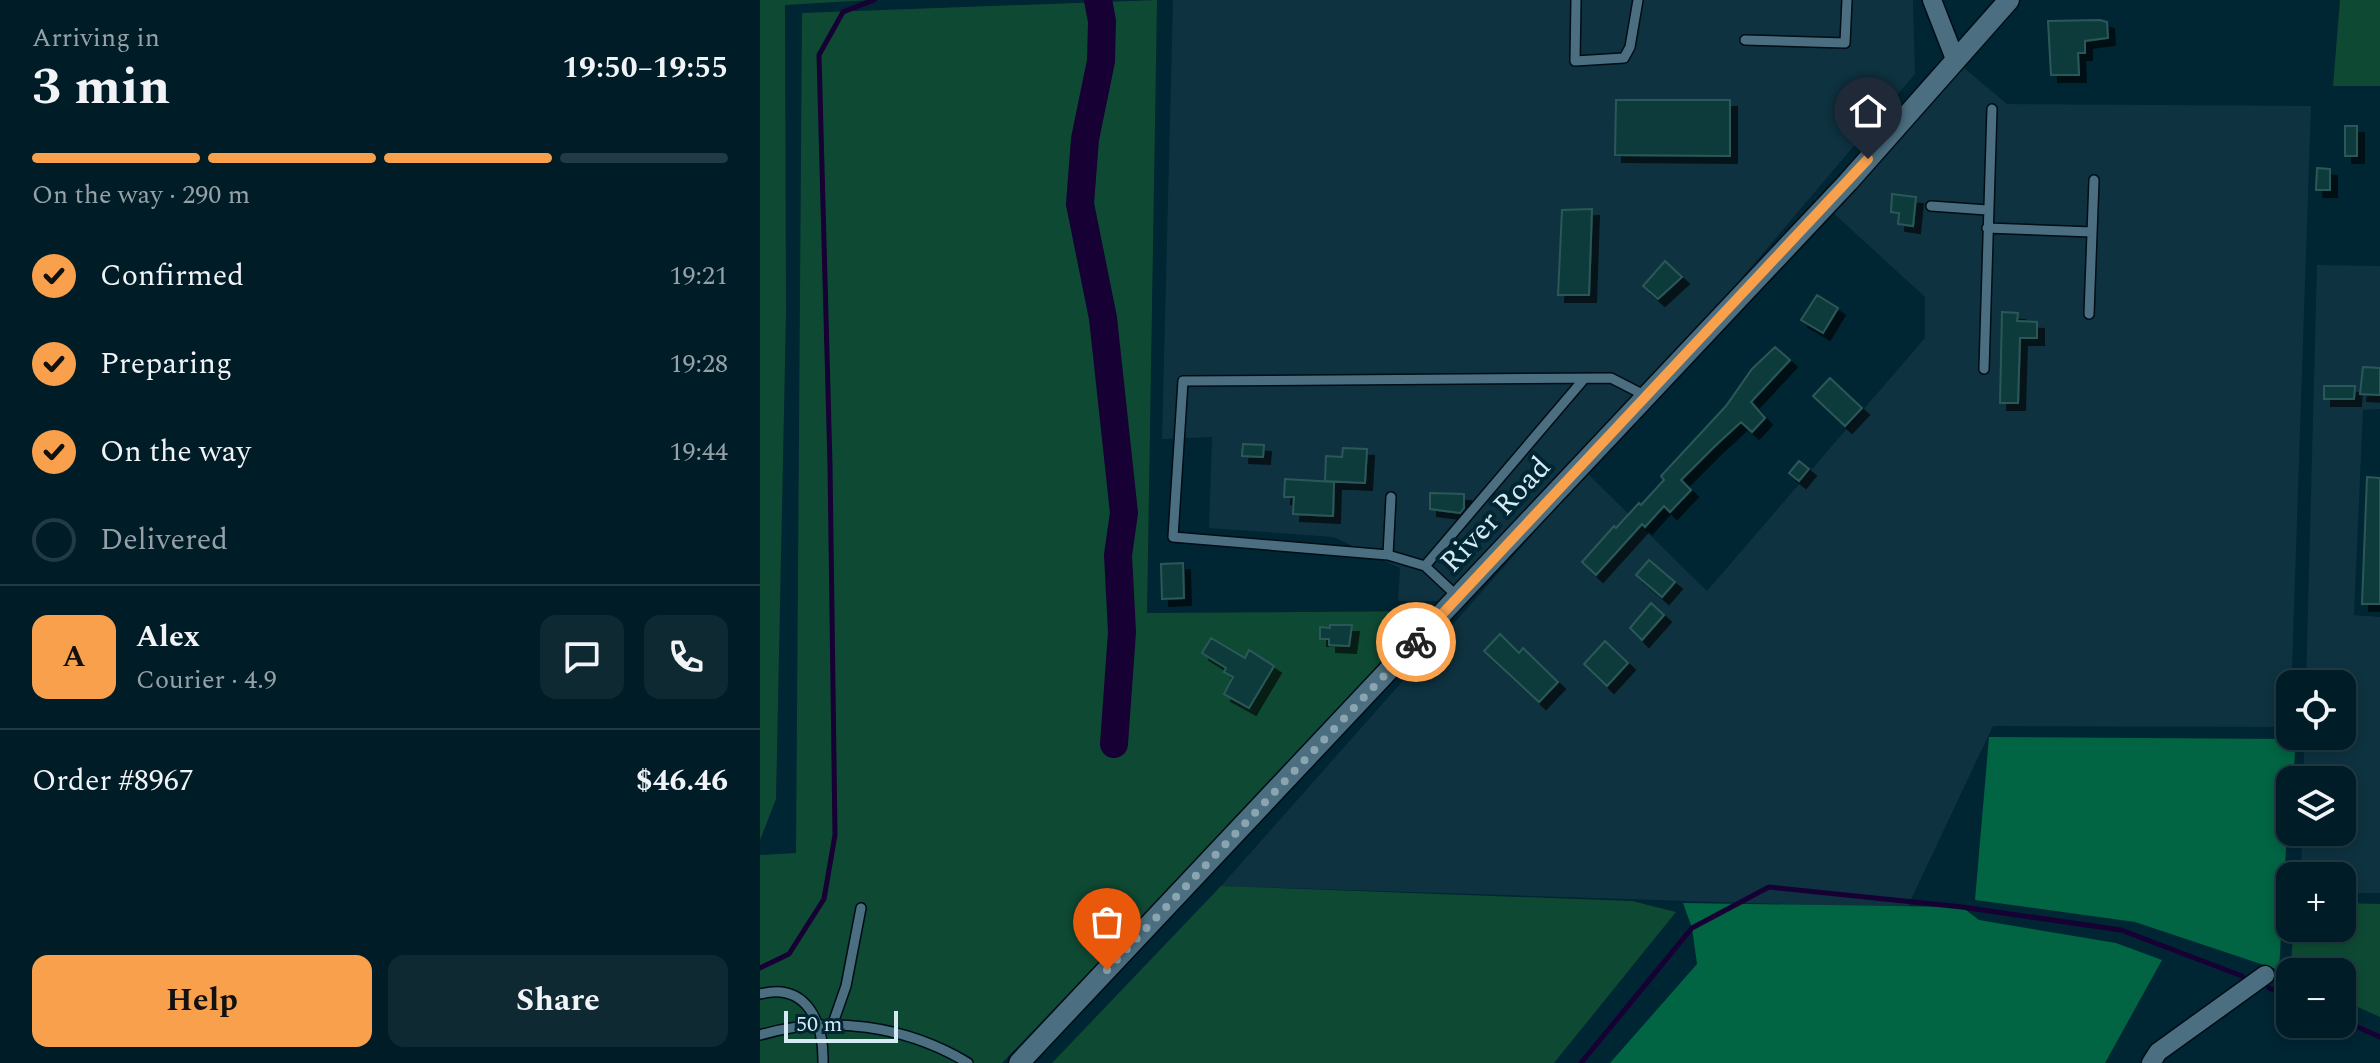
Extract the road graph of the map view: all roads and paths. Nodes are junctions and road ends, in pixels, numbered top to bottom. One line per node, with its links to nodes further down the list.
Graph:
1 (1576, 0): 2 (lane)
2 (1638, 0)
3 (1847, 0): 6 (lane)
4 (1932, 0): 7 (street)
5 (2009, 0): 7 (street, River Road)
6 (1745, 40)
7 (1955, 59): 17 (street, River Road)
8 (1992, 109): 11 (lane)
9 (2094, 180): 13 (lane)
10 (1931, 206): 11 (lane)
11 (1987, 210): 12 (lane)
12 (1987, 228): 13 (lane); 15 (lane)
13 (2092, 232): 14 (lane)
14 (2089, 314)
15 (1984, 369)
16 (1584, 379): 17 (lane); 19 (lane); 20 (lane)
17 (1647, 396): 21 (street, River Road)
18 (1391, 497): 19 (lane)
19 (1388, 555): 20 (lane)
20 (1425, 566): 21 (lane)
21 (1458, 597): 30 (street, River Road)
22 (861, 908): 26 (lane)
23 (2265, 975): 31 (street)
24 (760, 994): 25 (lane)
25 (821, 1026): 26 (lane); 27 (lane); 28 (lane)
26 (832, 1026): 29 (lane)
27 (760, 1035)
28 (823, 1063)
29 (968, 1063)
30 (1019, 1063)
31 (2151, 1063)

